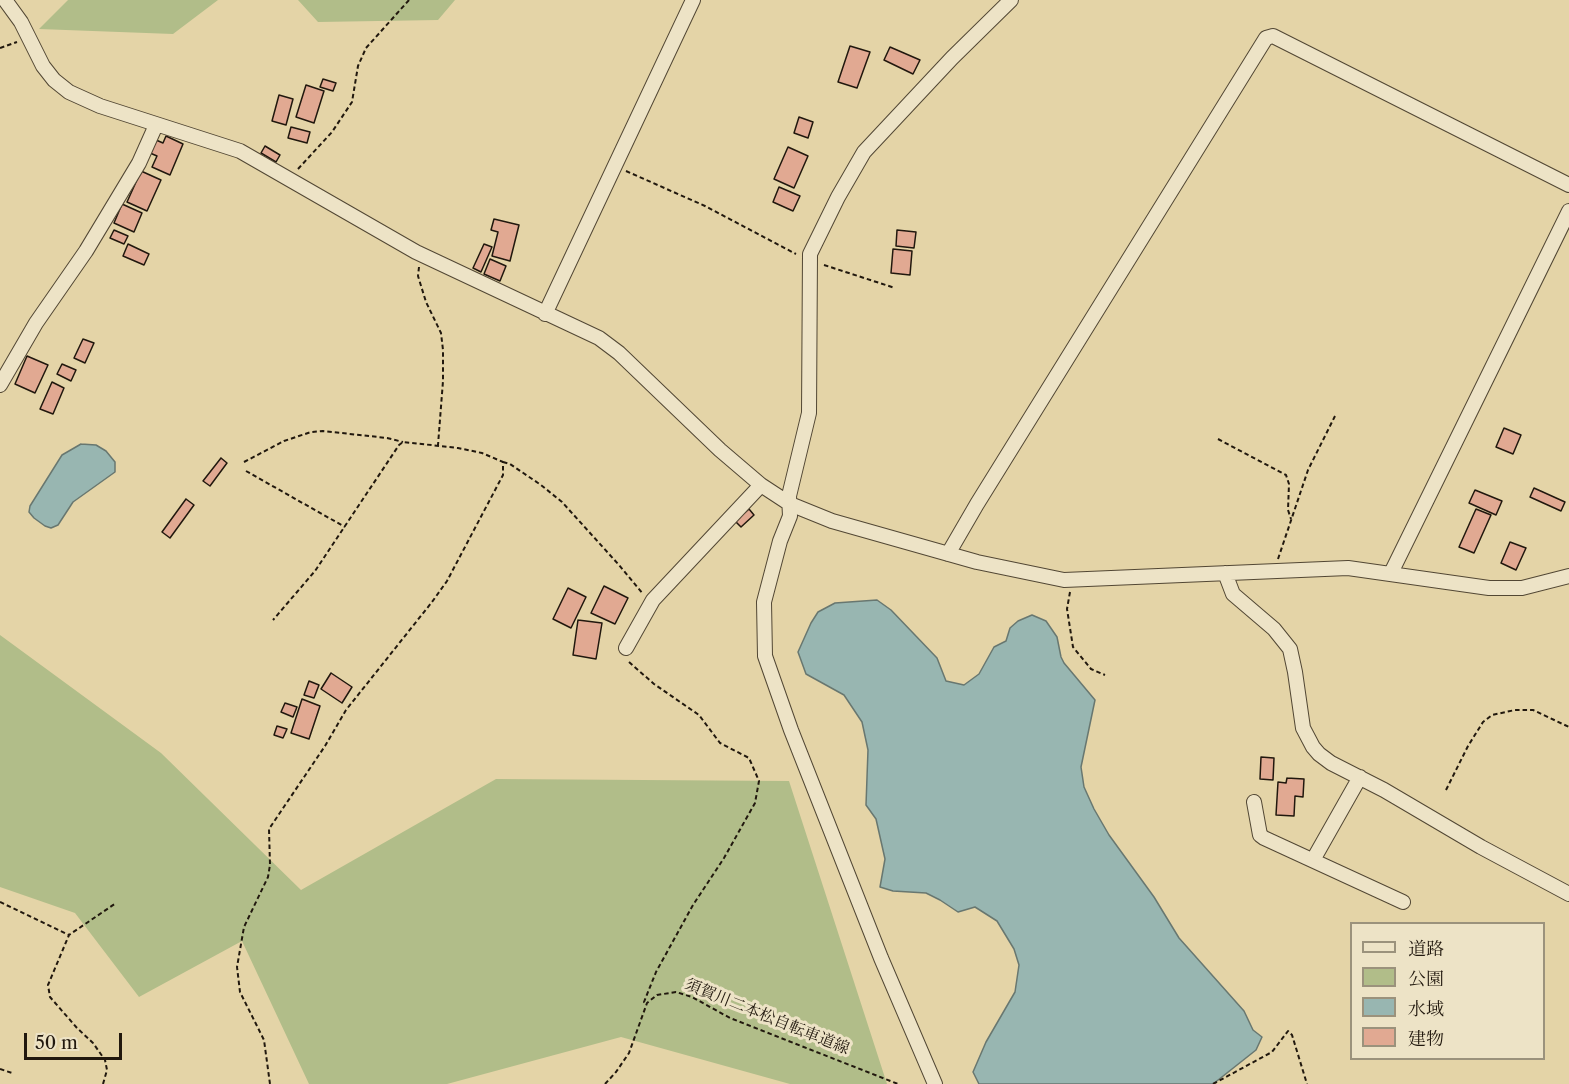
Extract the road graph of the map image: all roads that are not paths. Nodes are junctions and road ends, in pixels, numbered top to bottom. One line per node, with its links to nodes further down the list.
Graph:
1 (5, 0): 4 (street)
2 (693, 0): 7 (street)
3 (1011, 0): 10 (street)
4 (156, 125): 7 (street); 8 (street)
5 (1569, 185): 11 (street)
6 (1569, 211): 13 (street)
7 (545, 314): 9 (street)
8 (0, 385)
9 (761, 485): 10 (street); 15 (street)
10 (790, 504): 11 (street); 21 (street)
11 (948, 554): 12 (street)
12 (1225, 573): 13 (street); 16 (street)
13 (1391, 573): 14 (street)
14 (1569, 576)
15 (626, 648)
16 (1360, 777): 18 (street); 19 (street)
17 (1254, 802): 18 (street)
18 (1312, 860): 20 (street)
19 (1569, 894)
20 (1403, 902)
21 (934, 1084)

